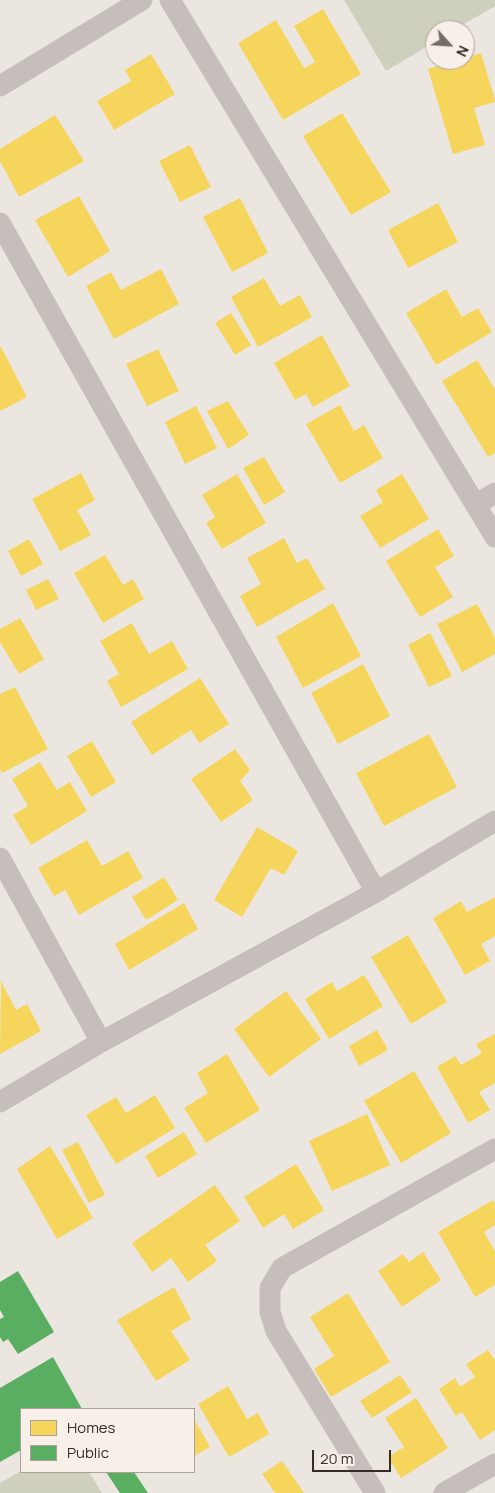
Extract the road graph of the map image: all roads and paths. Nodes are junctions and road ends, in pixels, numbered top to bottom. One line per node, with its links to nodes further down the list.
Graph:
1 (142, 0): 3 (street)
2 (170, 0): 6 (street)
3 (0, 86)
4 (0, 223): 10 (street)
5 (495, 492): 6 (street)
6 (477, 504): 7 (street)
7 (495, 536)
8 (495, 821): 10 (street)
9 (0, 858): 11 (street)
10 (376, 892): 11 (street)
11 (101, 1042): 12 (street)
12 (0, 1102)
13 (495, 1149): 15 (street)
14 (495, 1464): 16 (street)
15 (375, 1493)
16 (444, 1493)

